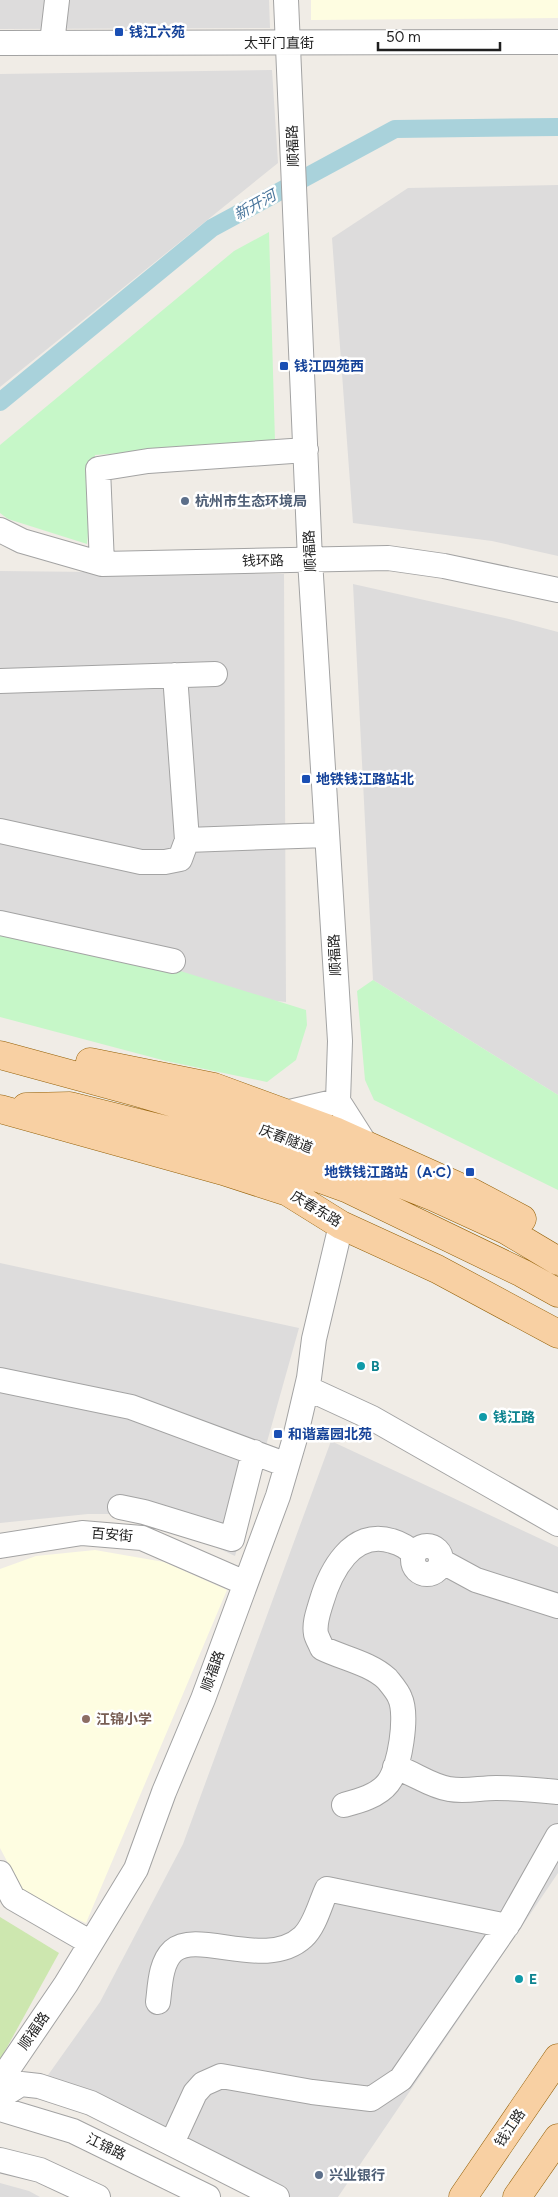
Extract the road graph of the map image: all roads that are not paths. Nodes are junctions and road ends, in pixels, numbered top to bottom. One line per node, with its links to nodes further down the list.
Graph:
1 (57, 0): 3 (street)
2 (286, 0): 6 (street, 顺福路)
3 (52, 42): 5 (street, 太平门直街); 6 (street, 太平门直街)
4 (558, 42): 6 (street, 太平门直街)
5 (0, 43)
6 (288, 43): 7 (street, 顺福路)
7 (306, 450): 9 (street, 顺福路); 10 (street)
8 (0, 530): 10 (street, 钱环路)
9 (310, 560): 10 (street, 钱环路); 11 (street, 钱环路); 16 (street, 顺福路)
10 (102, 564)
11 (558, 590)
12 (215, 674): 13 (street)
13 (175, 675): 14 (street); 17 (street)
14 (0, 681)
15 (0, 831): 17 (street)
16 (327, 835): 17 (street); 21 (street, 顺福路)
17 (187, 840)
18 (0, 923): 19 (street)
19 (173, 961)
20 (0, 1054): 23 (main road); 27 (main road, 庆春隧道)
21 (338, 1101): 23 (street); 24 (street)
22 (0, 1109): 25 (main road, 庆春东路); 28 (main road, 庆春隧道)
23 (285, 1113): 24 (main road)
24 (366, 1145): 26 (main road)
25 (341, 1225): 29 (main road, 庆春东路); 31 (street, 顺福路)
26 (558, 1239)
27 (558, 1261)
28 (558, 1293)
29 (558, 1334)
30 (0, 1380): 32 (street)
31 (307, 1388): 33 (street, 顺福路); 35 (street)
32 (254, 1452): 33 (street); 34 (street)
33 (287, 1465): 37 (street, 顺福路)
34 (120, 1507)
35 (558, 1524)
36 (0, 1546): 37 (street, 百安街)
37 (245, 1583): 45 (street, 顺福路)
38 (558, 1606): 39 (street)
39 (395, 1767): 40 (street); 41 (street)
40 (558, 1792)
41 (344, 1805)
42 (558, 1836): 44 (street)
43 (0, 1874): 45 (street)
44 (507, 1926): 46 (street); 52 (street)
45 (91, 1943): 48 (street, 顺福路)
46 (158, 2002)
47 (558, 2058): 57 (main road, 钱江路)
48 (0, 2081)
49 (0, 2097): 52 (street)
50 (0, 2110): 55 (street, 江锦路)
51 (558, 2138): 58 (main road)
52 (172, 2143): 56 (street)
53 (0, 2160): 54 (street)
54 (98, 2197)
55 (208, 2197)
56 (277, 2197)
57 (463, 2197)
58 (517, 2197)

